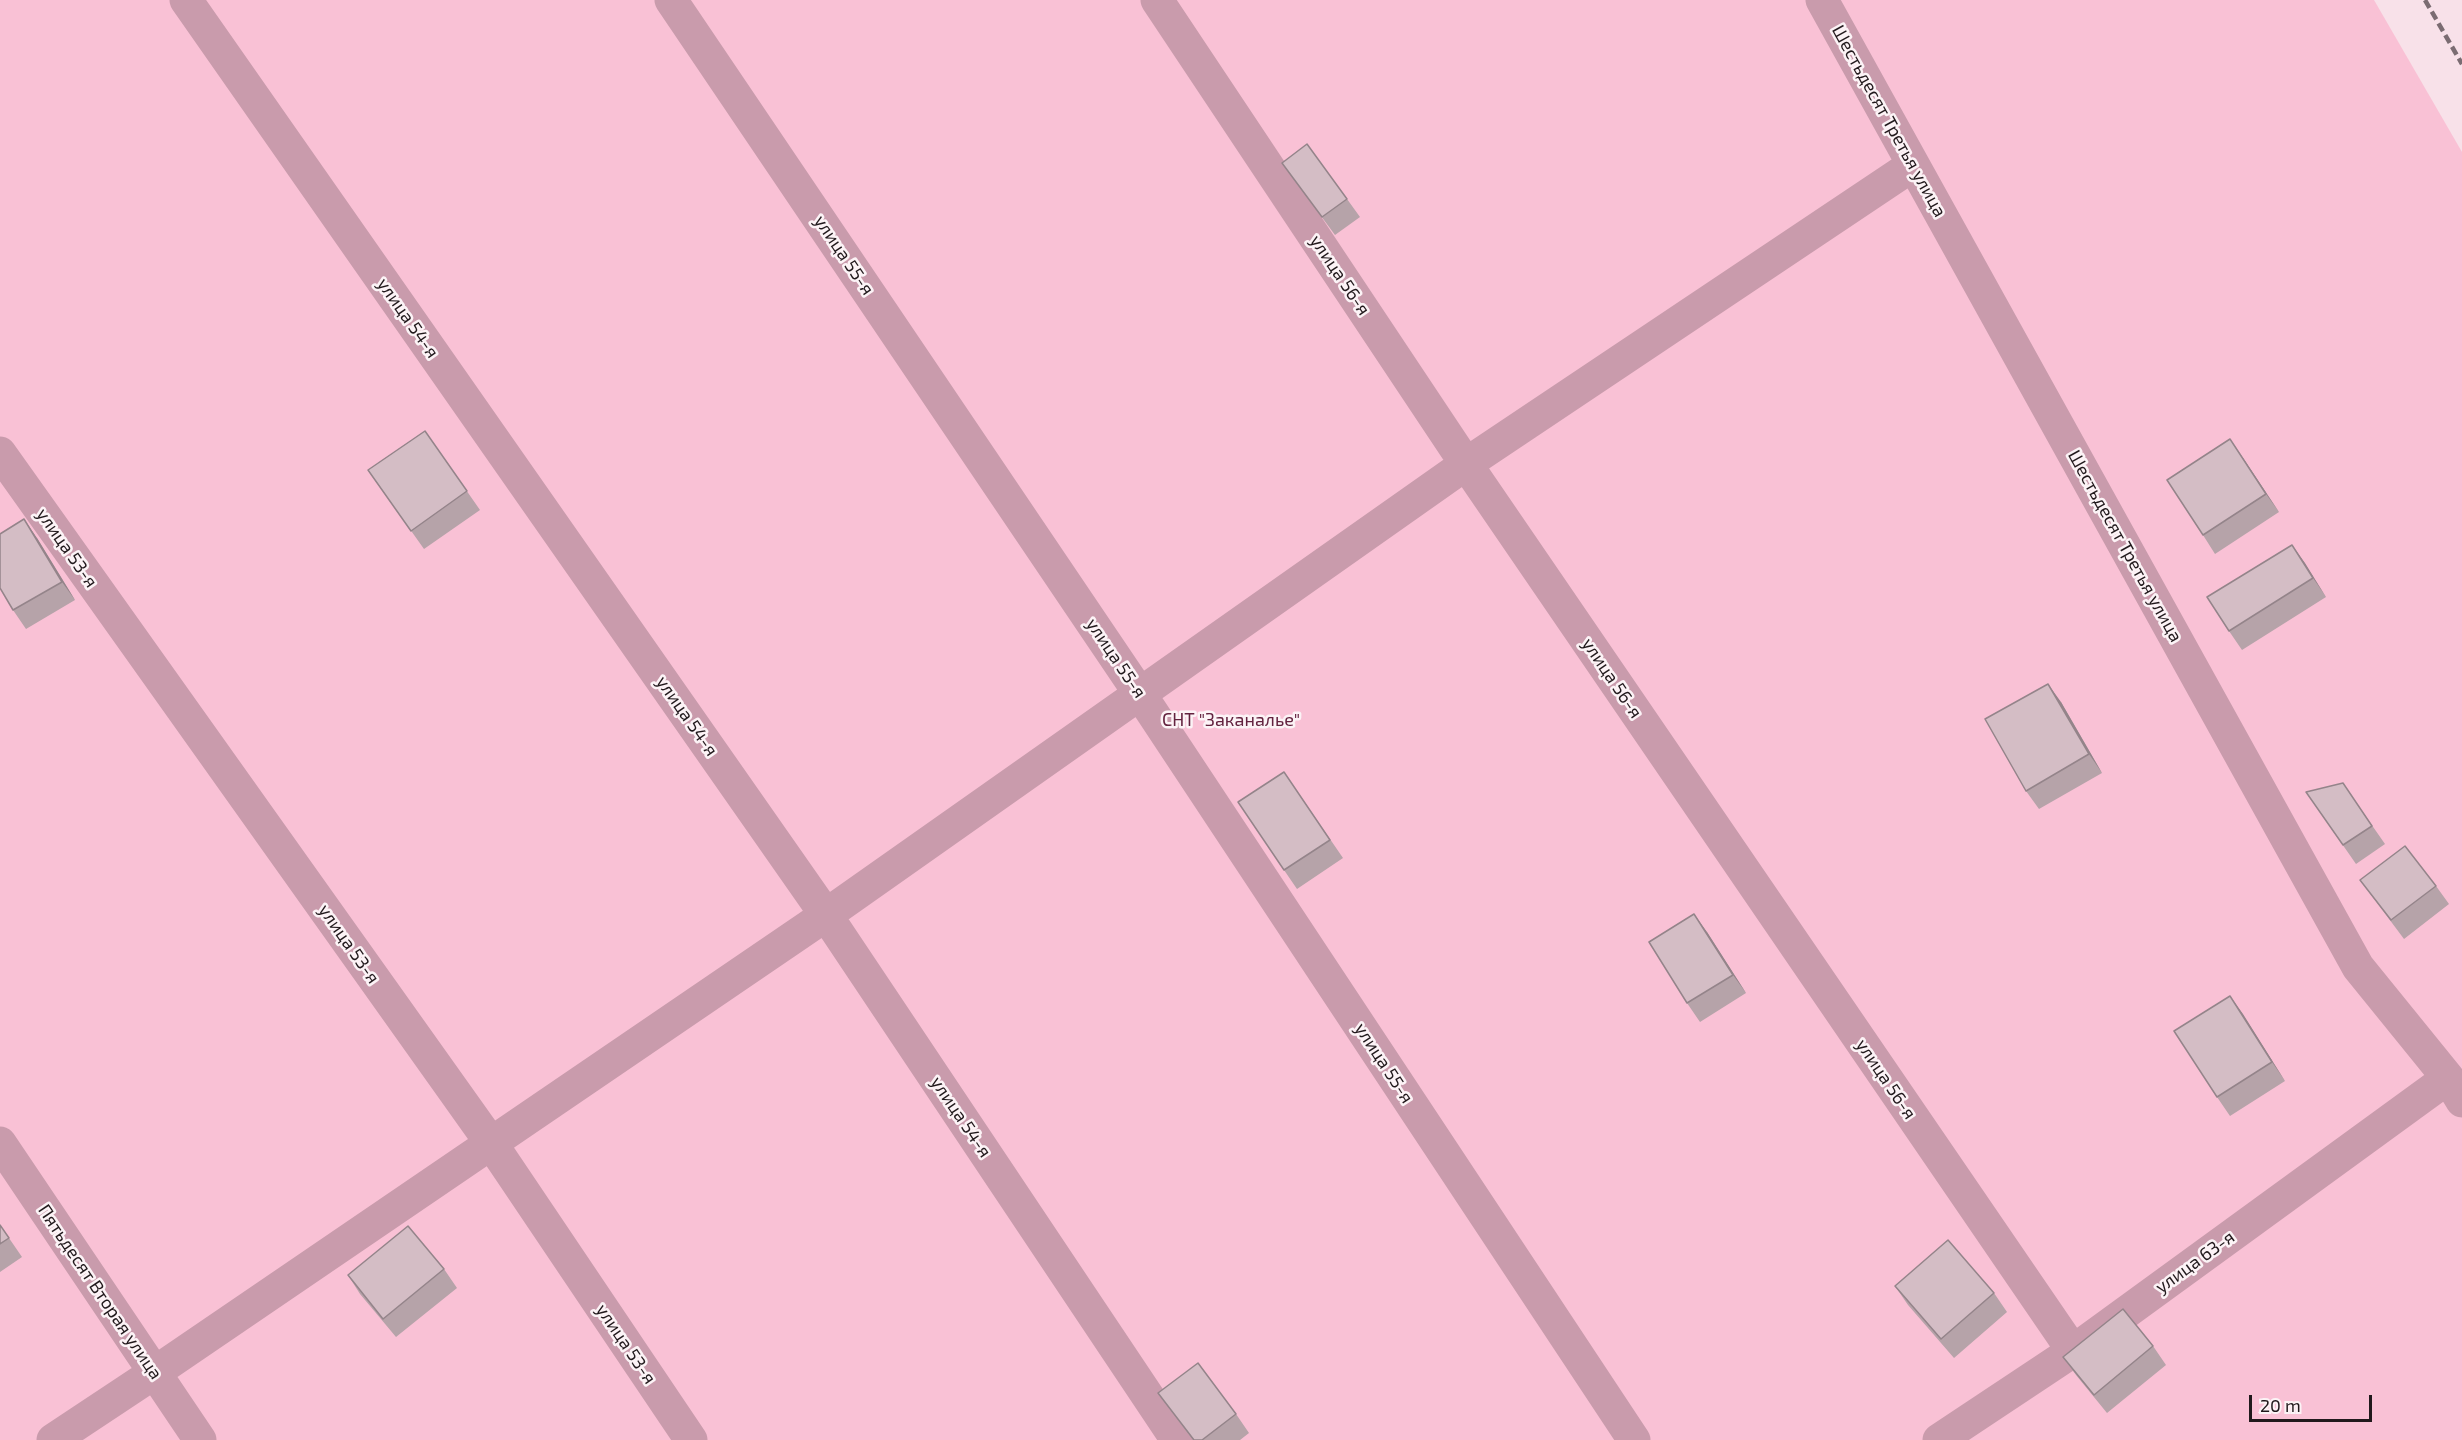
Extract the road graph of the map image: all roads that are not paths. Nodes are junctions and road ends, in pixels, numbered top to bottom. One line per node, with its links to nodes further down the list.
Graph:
1 (186, 0): 9 (street, улица 54-я)
2 (671, 0): 8 (street, улица 55-я)
3 (1157, 0): 7 (street, улица 56-я)
4 (1822, 0): 5 (street, Шестьдесят Третья улица)
5 (1913, 165): 7 (street); 10 (street, Шестьдесят Третья улица)
6 (0, 453): 12 (street, улица 53-я)
7 (1466, 464): 8 (street); 13 (street, улица 56-я)
8 (1140, 694): 9 (street); 19 (street, улица 55-я)
9 (826, 915): 12 (street); 18 (street, улица 54-я)
10 (2455, 1089): 13 (street, улица 63-я)
11 (0, 1143): 14 (street, Пятьдесят Вторая улица)
12 (491, 1143): 14 (street); 17 (street, улица 53-я)
13 (2073, 1351): 20 (street, улица 63-я)
14 (154, 1373): 15 (street); 16 (street, Пятьдесят Вторая улица)
15 (53, 1440)
16 (200, 1440)
17 (691, 1440)
18 (1177, 1440)
19 (1634, 1440)
20 (1939, 1440)

